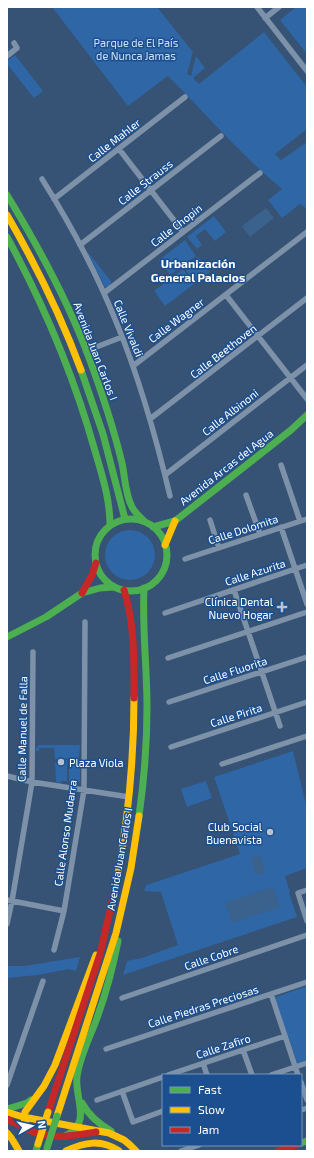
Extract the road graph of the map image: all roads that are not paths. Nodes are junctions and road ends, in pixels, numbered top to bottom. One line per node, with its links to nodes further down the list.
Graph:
1 (257, 7): 3 (street)
2 (279, 7): 3 (street)
3 (265, 18): 6 (street)
4 (14, 43): 5 (street)
5 (7, 56)
6 (307, 71)
7 (185, 97): 9 (street, Calle Mahler)
8 (221, 136): 12 (street, Calle Strauss)
9 (119, 149): 12 (street); 14 (street, Calle Mahler)
10 (260, 173): 16 (street, Calle Chopin)
11 (42, 179): 14 (street, Calle Vivaldi)
12 (150, 190): 16 (street); 19 (street, Calle Strauss)
13 (7, 195): 25 (main road, Avenida Juan Carlos I)
14 (54, 199): 19 (street, Calle Vivaldi)
15 (7, 215): 38 (main road, Avenida Juan Carlos I)
16 (183, 232): 20 (street, Calle Chopin)
17 (307, 232): 21 (street, Calle Wagner)
18 (7, 237): 44 (main road)
19 (80, 245): 20 (street, Calle Vivaldi)
20 (104, 293): 24 (street, Calle Vivaldi)
21 (226, 295): 23 (street); 27 (street, Calle Wagner)
22 (307, 298): 23 (street, Calle Beethoven)
23 (259, 336): 28 (street); 31 (street, Calle Beethoven)
24 (122, 337): 25 (street); 27 (street, Calle Vivaldi)
25 (86, 351): 41 (main road, Avenida Juan Carlos I)
26 (307, 365): 28 (street, Calle Albinoni)
27 (133, 366): 31 (street, Calle Vivaldi)
28 (291, 378): 29 (street); 35 (street, Calle Albinoni)
29 (307, 399)
30 (307, 416): 33 (main road, Avenida Arcas del Agua)
31 (150, 419): 35 (street, Calle Vivaldi)
32 (307, 420): 33 (main road, Avenida Arcas del Agua)
33 (291, 430): 42 (main road, Avenida Arcas del Agua)
34 (281, 465): 43 (street)
35 (165, 475): 37 (street, Calle Vivaldi)
36 (246, 495): 47 (street)
37 (170, 496)
38 (125, 519): 41 (main road); 44 (main road)
39 (307, 519): 43 (street, Calle Dolomita)
40 (210, 520): 49 (street)
41 (144, 521): 45 (main road)
42 (175, 521): 45 (main road, Avenida Arcas del Agua); 48 (main road, Avenida Arcas del Agua)
43 (300, 521): 46 (street, Calle Dolomita)
44 (110, 525): 51 (main road)
45 (153, 527): 48 (main road)
46 (281, 527): 47 (street, Calle Dolomita); 53 (street)
47 (260, 534): 49 (street, Calle Dolomita)
48 (165, 545): 55 (main road)
49 (219, 548): 50 (street, Calle Dolomita)
50 (186, 559)
51 (96, 563): 54 (main road); 58 (main road)
52 (307, 566): 53 (street, Calle Azurita)
53 (295, 569): 57 (street, Calle Azurita); 59 (street)
54 (114, 587): 56 (main road); 58 (main road)
55 (144, 588): 56 (main road); 83 (main road, Avenida Juan Carlos I)
56 (124, 590): 79 (main road, Avenida Juan Carlos I)
57 (234, 590): 61 (street, Calle Azurita); 63 (street)
58 (82, 593): 64 (main road)
59 (307, 604)
60 (307, 612): 63 (street)
61 (165, 613)
62 (85, 622): 78 (street, Calle Alonso Mudarra)
63 (248, 631): 67 (street); 68 (street)
64 (7, 637)
65 (33, 652): 77 (street, Calle Manuel de Falla)
66 (307, 657): 68 (street, Calle Fluorita)
67 (168, 658)
68 (262, 672): 69 (street, Calle Fluorita); 71 (street)
69 (169, 702)
70 (307, 702): 71 (street, Calle Pirita)
71 (275, 712): 72 (street); 74 (street, Calle Pirita)
72 (280, 726)
73 (307, 736): 75 (street)
74 (171, 746)
75 (222, 764)
76 (7, 776): 77 (street)
77 (32, 782): 78 (street); 81 (street, Calle Manuel de Falla)
78 (84, 790): 79 (street); 82 (street, Calle Alonso Mudarra)
79 (129, 797): 87 (main road, Avenida Juan Carlos I)
80 (307, 890): 84 (street)
81 (10, 901): 82 (street); 85 (street, Calle Manuel de Falla)
82 (64, 911): 88 (street, Calle Alonso Mudarra)
83 (122, 913): 109 (main road); 126 (main road, Avenida Juan Carlos I, bridge)
84 (307, 921)
85 (7, 924)
86 (307, 935): 92 (street, Calle Cobre)
87 (104, 942): 108 (main road); 125 (main road, Avenida Juan Carlos I, bridge)
88 (54, 950)
89 (44, 981): 105 (street)
90 (307, 982): 91 (street, Calle Piedras Preciosas)
91 (271, 994): 93 (street); 94 (street, Calle Piedras Preciosas)
92 (122, 998)
93 (285, 1036): 95 (street, Calle Zafiro); 98 (street)
94 (106, 1049)
95 (243, 1050): 96 (street, Calle Zafiro); 101 (street)
96 (203, 1063): 99 (street, Calle Zafiro); 100 (street)
97 (307, 1063): 98 (street)
98 (296, 1067): 102 (street); 103 (street)
99 (172, 1074)
100 (206, 1074)
101 (252, 1074)
102 (274, 1074)
103 (298, 1074)
104 (162, 1078): 107 (street, Calle Zafiro)
105 (7, 1085)
106 (302, 1085): 111 (street)
107 (122, 1091): 110 (street, Calle Zafiro); 113 (street)
108 (40, 1092): 112 (main road); 115 (main road)
109 (78, 1095): 117 (main road); 122 (main road)
110 (96, 1100)
111 (307, 1100)
112 (7, 1108)
113 (162, 1111)
114 (7, 1112): 115 (main road)
115 (23, 1117): 117 (main road); 118 (main road)
116 (7, 1119): 118 (main road)
117 (79, 1127): 119 (main road); 121 (main road)
118 (28, 1129): 121 (main road)
119 (103, 1131): 121 (main road); 122 (main road)
120 (7, 1133): 127 (main road)
121 (65, 1136)
122 (121, 1137): 130 (main road)
123 (196, 1146): 131 (street)
124 (293, 1146): 132 (main road)
125 (37, 1147)
126 (47, 1149)
127 (19, 1151)
128 (66, 1151): 129 (main road)
129 (119, 1151)
130 (136, 1151)
131 (181, 1151)
132 (278, 1151)

